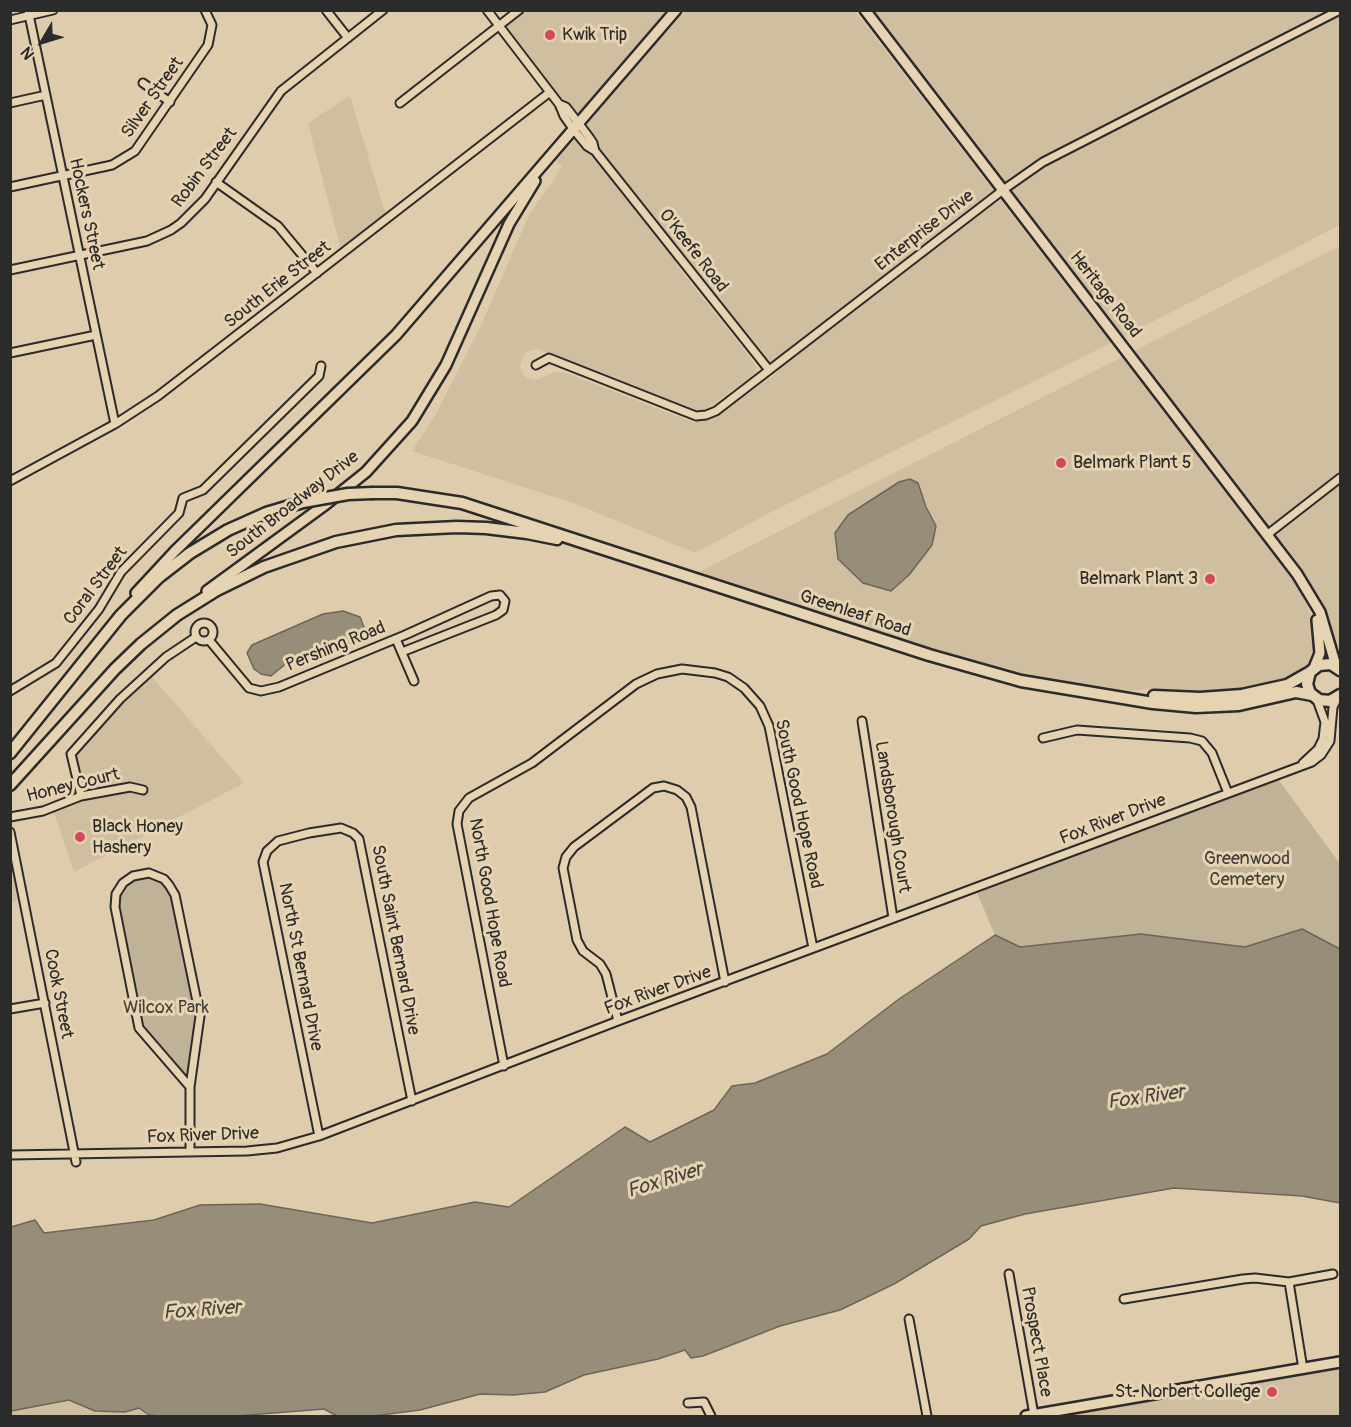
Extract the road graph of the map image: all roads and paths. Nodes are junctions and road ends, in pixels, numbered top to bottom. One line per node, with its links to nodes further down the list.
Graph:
1 (53, 10): 10 (street)
2 (206, 10): 17 (street, Silver Street)
3 (326, 10): 13 (street)
4 (383, 10): 13 (street, Robin Street)
5 (487, 10): 12 (street, O'Keefe Road)
6 (519, 10): 12 (street)
7 (676, 10): 20 (main road, South Broadway Drive)
8 (865, 10): 25 (main road, Heritage Road)
9 (1340, 10): 25 (street, Enterprise Drive)
10 (29, 13): 11 (street); 16 (street, Hockers Street)
11 (10, 20)
12 (499, 26): 15 (street, O'Keefe Road); 19 (street)
13 (348, 38): 23 (street, Robin Street)
14 (143, 83): 17 (street)
15 (550, 92): 20 (street, O'Keefe Road); 28 (street, South Erie Street)
16 (46, 96): 18 (street); 22 (street, Hockers Street)
17 (170, 102): 22 (street, Silver Street)
18 (10, 103)
19 (400, 103)
20 (576, 127): 21 (main road, South Broadway Drive); 33 (street, O'Keefe Road)
21 (544, 165): 40 (main road, South Broadway Drive); 41 (main road, South Broadway Drive)
22 (63, 175): 24 (street, Silver Street); 26 (street, Hockers Street)
23 (216, 182): 26 (street, Robin Street); 28 (street)
24 (10, 186)
25 (1003, 190): 33 (street, Enterprise Drive); 37 (main road, Heritage Road)
26 (79, 255): 27 (street, Robin Street); 29 (street, Hockers Street)
27 (10, 270)
28 (317, 273): 34 (street, South Erie Street)
29 (96, 335): 30 (street); 34 (street, Hockers Street)
30 (10, 353)
31 (536, 365): 33 (street, Enterprise Drive)
32 (321, 366): 49 (street, Coral Street)
33 (769, 370)
34 (115, 424): 36 (street, South Erie Street)
35 (1341, 478): 37 (street)
36 (10, 481)
37 (1268, 534): 39 (main road, Heritage Road)
38 (581, 542): 40 (main road, bridge); 41 (main road); 51 (main road, Greenleaf Road)
39 (1314, 603): 46 (main road, Heritage Road); 47 (main road, Heritage Road)
40 (121, 615): 56 (main road)
41 (177, 615): 59 (main road, South Broadway Drive)
42 (196, 637): 44 (street); 44 (street); 62 (street)
43 (396, 639): 44 (street, Pershing Road); 45 (street); 45 (street, Pershing Road)
44 (209, 640)
45 (402, 652): 48 (street)
46 (1338, 668): 47 (main road)
47 (1312, 670): 51 (main road, Greenleaf Road); 52 (main road)
48 (414, 681)
49 (10, 691)
50 (1339, 696): 52 (main road, Greenleaf Road); 54 (street, Fox River Drive)
51 (1124, 697): 52 (main road, Greenleaf Road)
52 (1314, 697): 57 (street, Fox River Drive)
53 (862, 721): 66 (street, Landsborough Court)
54 (1337, 729): 57 (street, Fox River Drive)
55 (1043, 738): 61 (street)
56 (10, 753)
57 (1299, 766): 61 (street, Fox River Drive)
58 (513, 775): 67 (street, South Good Hope Road); 72 (street, North Good Hope Road)
59 (10, 785)
60 (143, 790): 62 (street, Honey Court)
61 (1228, 793): 66 (street, Fox River Drive)
62 (81, 796): 63 (street, Honey Court)
63 (10, 817)
64 (10, 832): 69 (street, Cook Street)
65 (309, 833): 74 (street, South Saint Bernard Drive); 75 (street, North St Bernard Drive)
66 (893, 918): 67 (street, Fox River Drive)
67 (813, 948): 68 (street, Fox River Drive)
68 (725, 982): 71 (street, Fox River Drive); 71 (street)
69 (45, 1003): 70 (street); 78 (street, Cook Street)
70 (10, 1009)
71 (618, 1021): 72 (street, Fox River Drive)
72 (504, 1066): 74 (street, Fox River Drive)
73 (189, 1087): 73 (street); 76 (street)
74 (412, 1101): 75 (street, Fox River Drive)
75 (319, 1136): 76 (street, Fox River Drive)
76 (190, 1152): 78 (street, Fox River Drive)
77 (10, 1155): 78 (street, Fox River Drive)
78 (76, 1158)
79 (1009, 1274): 89 (street, Prospect Place)
80 (1333, 1274): 81 (street)
81 (1289, 1281): 82 (street); 85 (street)
82 (1124, 1299)
83 (909, 1319): 88 (street)
84 (1341, 1362): 85 (main road)
85 (1304, 1369): 89 (main road)
86 (688, 1403): 87 (street)
87 (711, 1416)
88 (927, 1416)
89 (1030, 1416)

